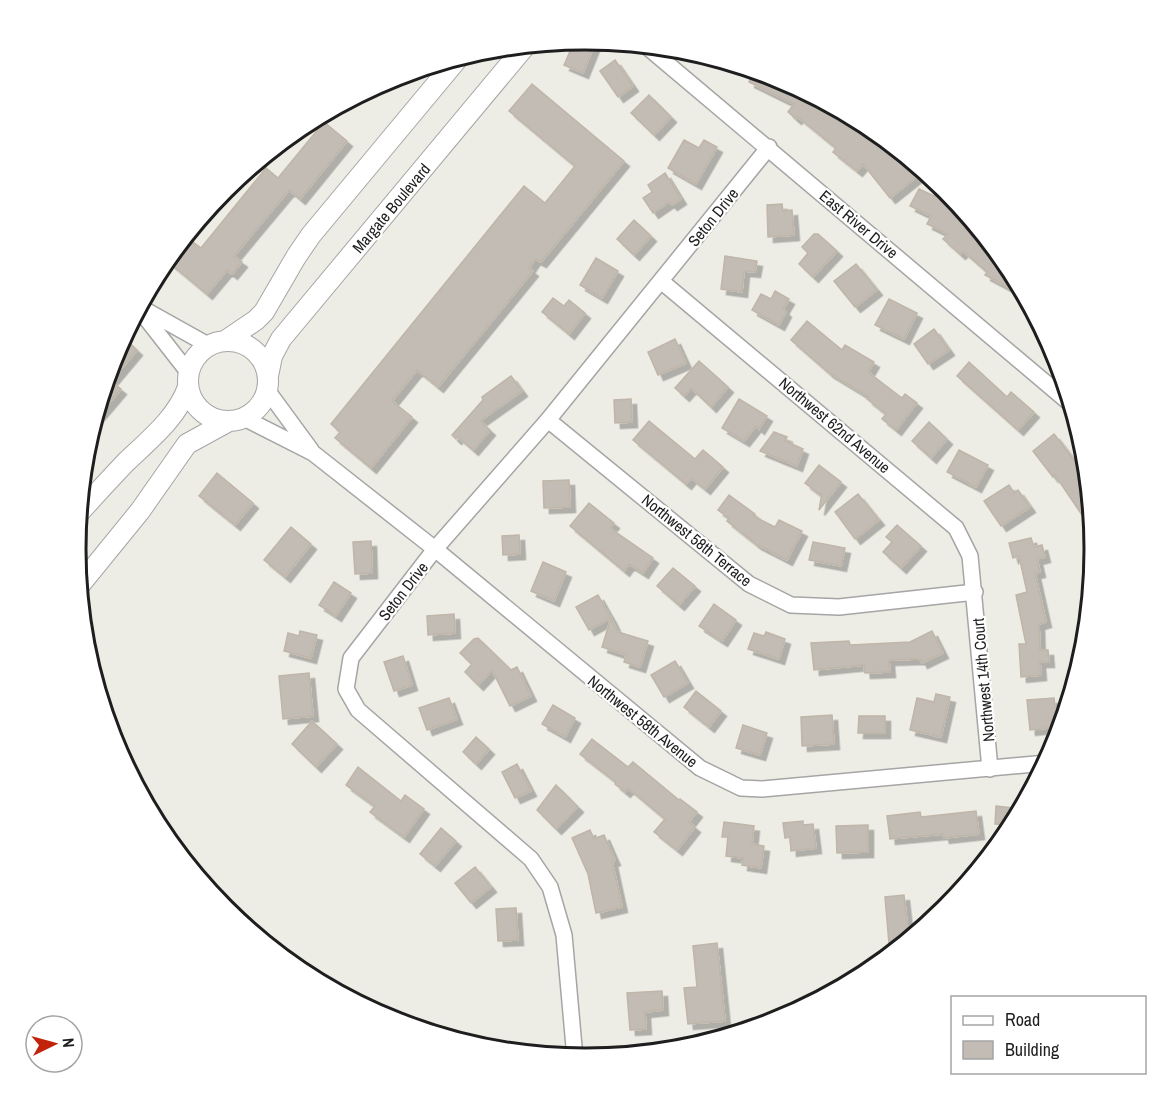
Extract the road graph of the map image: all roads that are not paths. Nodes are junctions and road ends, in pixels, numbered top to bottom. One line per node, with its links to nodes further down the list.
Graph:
1 (518, 54): 10 (street, Margate Boulevard)
2 (657, 55): 4 (street, East River Drive)
3 (449, 69): 8 (street)
4 (769, 147): 5 (street, Seton Drive); 11 (street, East River Drive)
5 (662, 281): 13 (street, Seton Drive); 18 (street, Northwest 62nd Avenue)
6 (146, 310): 8 (street)
7 (144, 314): 9 (street)
8 (217, 343): 9 (street); 10 (street)
9 (188, 380): 12 (street); 15 (street)
10 (267, 383): 12 (street); 14 (street, Northwest 58th Avenue)
11 (1060, 395)
12 (236, 420): 14 (street, Northwest 58th Avenue); 17 (street)
13 (548, 420): 16 (street, Seton Drive); 18 (street, Northwest 58th Terrace)
14 (313, 453): 16 (street, Northwest 58th Avenue)
15 (88, 503)
16 (435, 549): 20 (street, Northwest 58th Avenue); 21 (street, Seton Drive)
17 (87, 576)
18 (975, 592): 20 (street, Northwest 14th Court)
19 (1036, 764): 20 (street, Northwest 58th Avenue)
20 (990, 769)
21 (574, 1048)

